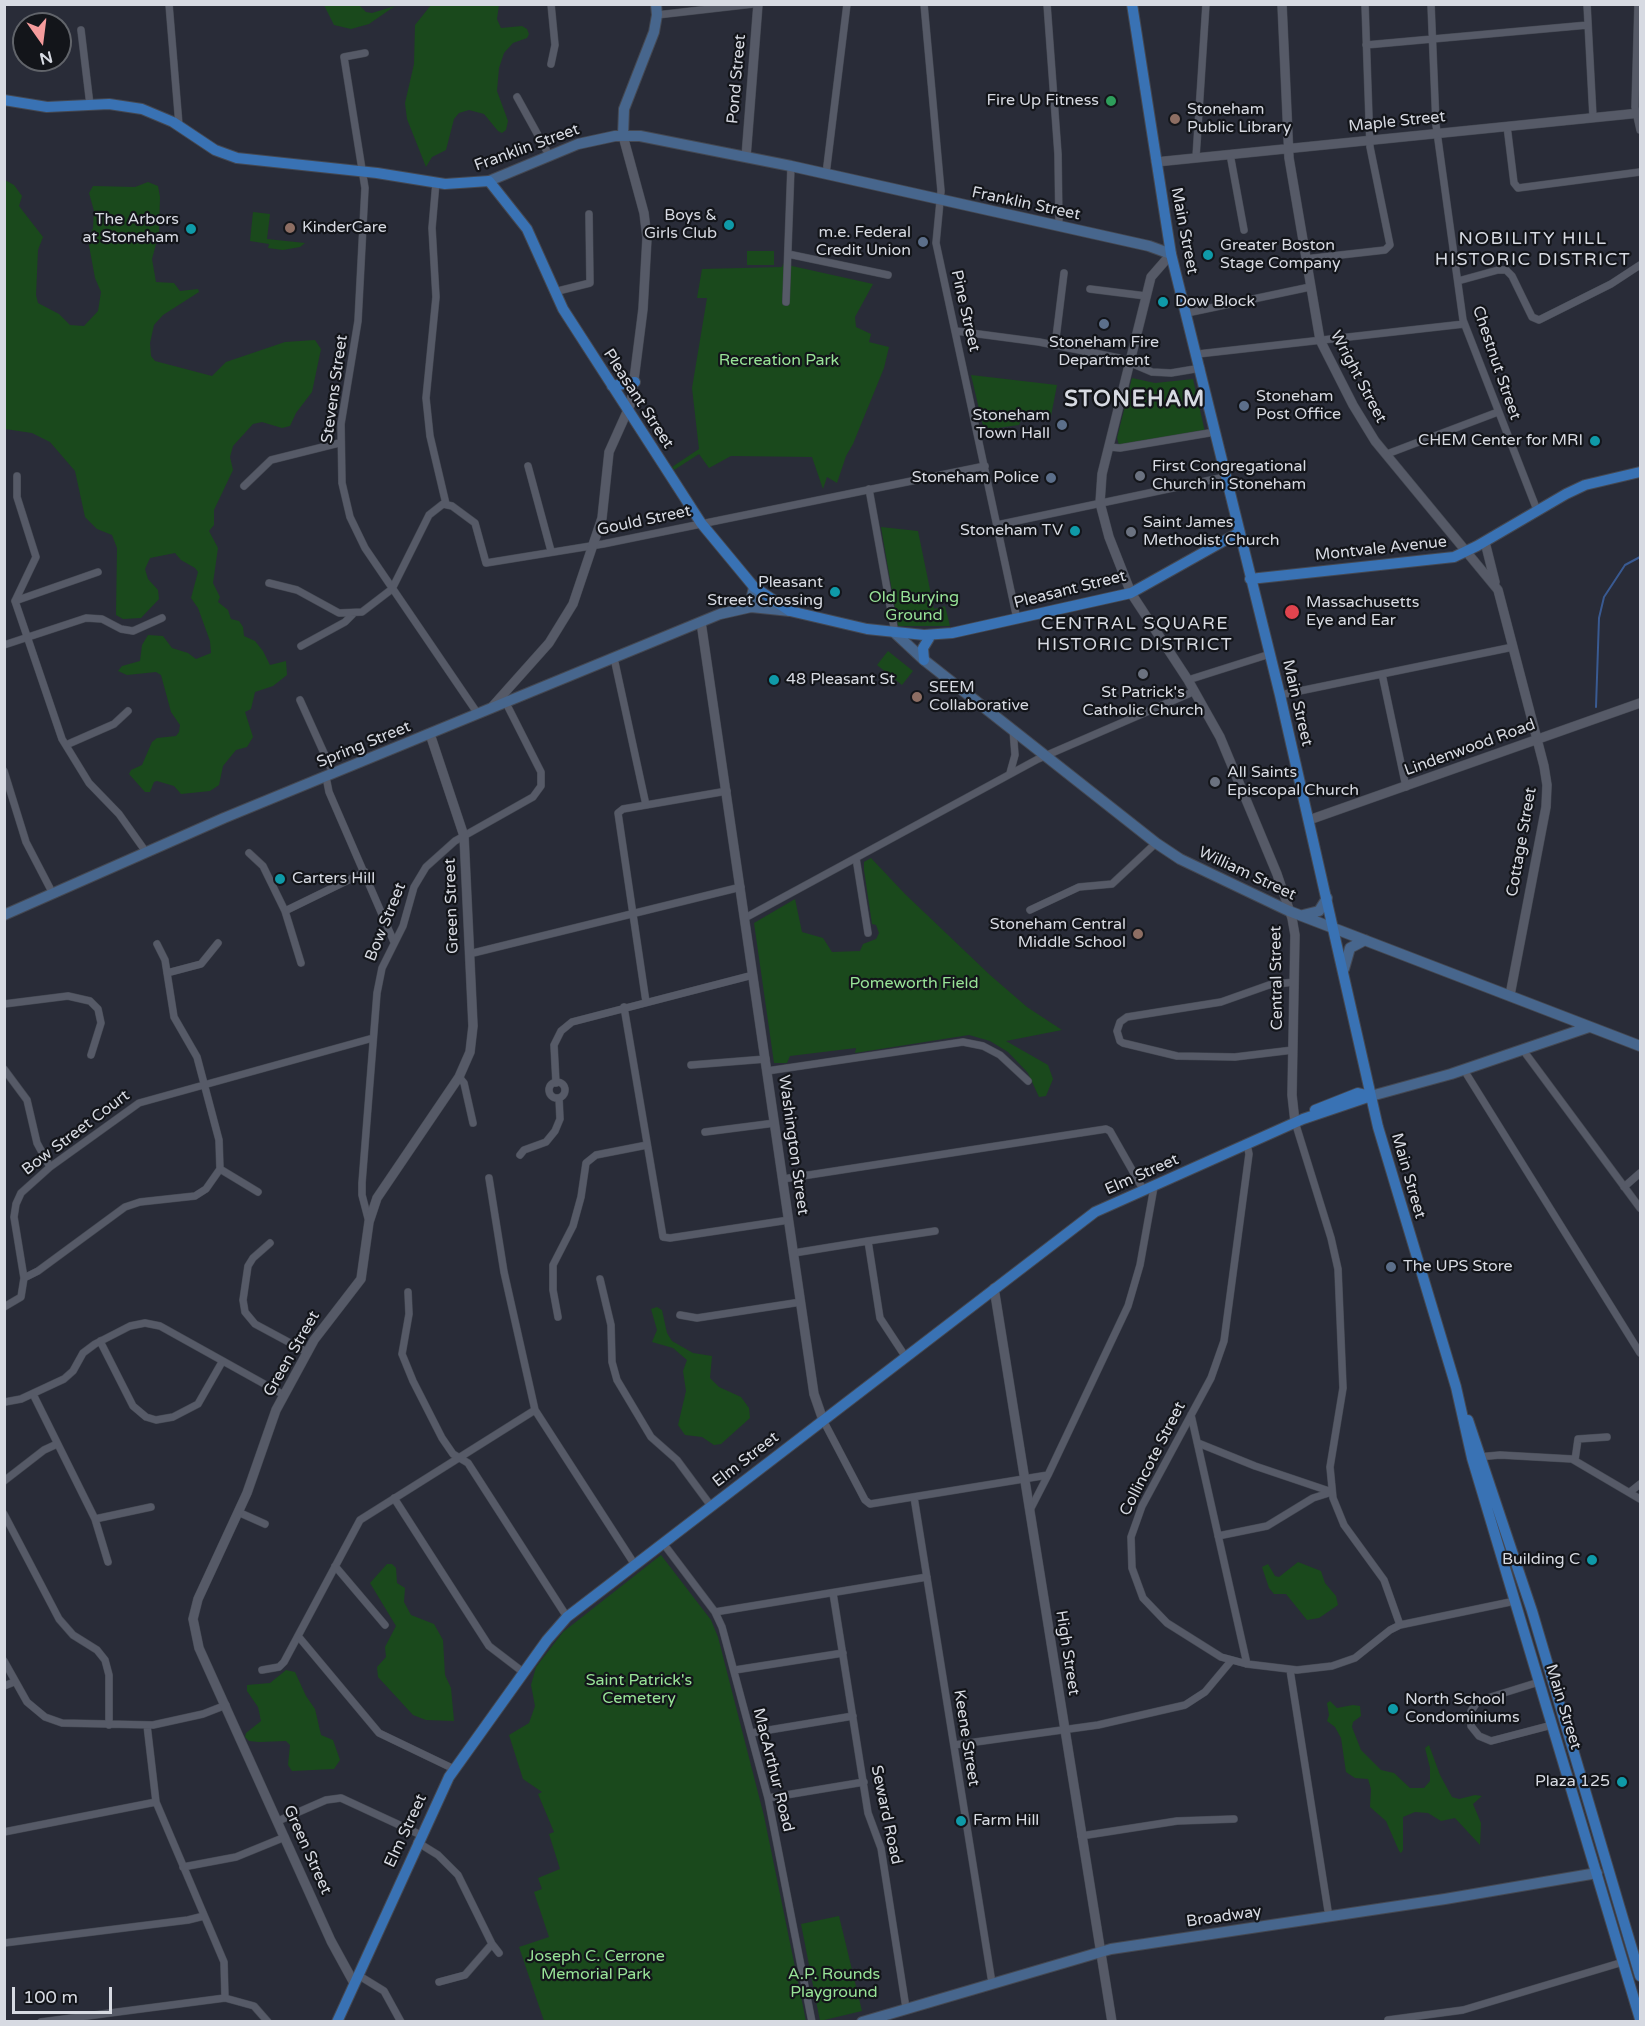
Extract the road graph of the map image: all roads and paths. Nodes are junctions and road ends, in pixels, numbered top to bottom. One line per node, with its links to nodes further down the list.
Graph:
1 (169, 4): 27 (street)
2 (551, 4): 21 (street)
3 (753, 4): 15 (street)
4 (758, 4): 36 (street, Pond Street)
5 (847, 4): 42 (street)
6 (924, 4): 45 (street, Pine Street)
7 (1047, 4): 47 (street)
8 (1132, 4): 38 (main road, Main Street)
9 (1206, 4): 37 (street)
10 (1282, 4): 33 (street, Wright Street)
11 (1365, 4): 19 (street)
12 (1431, 4): 18 (street, Chestnut Street)
13 (1587, 4): 16 (street)
14 (1638, 4): 25 (street)
15 (657, 10): 31 (main road)
16 (1588, 25): 18 (street); 26 (street)
17 (81, 30): 24 (street)
18 (1432, 39): 19 (street); 30 (street, Chestnut Street)
19 (1366, 45): 32 (street)
20 (365, 53): 40 (street, Stevens Street)
21 (551, 64)
22 (517, 97): 35 (street)
23 (4, 100): 24 (main road, Franklin Street)
24 (90, 105): 27 (main road, Franklin Street)
25 (1638, 113): 26 (street, Maple Street); 29 (street)
26 (1593, 117): 28 (street, Maple Street)
27 (179, 125): 40 (main road, Franklin Street)
28 (1507, 126): 30 (street, Maple Street); 41 (street)
29 (1641, 130)
30 (1437, 133): 32 (street, Maple Street); 55 (street, Chestnut Street)
31 (623, 136): 35 (main road, Franklin Street); 36 (main road, Franklin Street); 69 (street)
32 (1370, 139): 33 (street, Maple Street); 51 (street)
33 (1288, 148): 34 (street, Maple Street); 51 (street, Wright Street)
34 (1230, 154): 37 (street, Maple Street); 48 (street)
35 (549, 155): 43 (main road, Franklin Street)
36 (746, 157): 39 (main road, Franklin Street)
37 (1196, 157): 38 (street, Maple Street)
38 (1156, 162): 50 (main road, Main Street)
39 (791, 166): 42 (main road, Franklin Street); 49 (street)
40 (363, 171): 44 (main road, Franklin Street); 74 (street, Stevens Street)
41 (1641, 172)
42 (826, 174): 45 (main road, Franklin Street)
43 (489, 181): 44 (main road, Franklin Street); 58 (main road, Pleasant Street)
44 (436, 182): 85 (street)
45 (941, 200): 47 (main road, Franklin Street); 63 (street, Pine Street)
46 (589, 214): 58 (street)
47 (1059, 226): 50 (main road, Franklin Street)
48 (1244, 230)
49 (788, 254): 54 (street); 60 (street)
50 (1171, 254): 59 (street, Central Street); 61 (main road, Main Street)
51 (1305, 259): 56 (street, Wright Street)
52 (1641, 265): 55 (street)
53 (1064, 273): 65 (street)
54 (888, 275)
55 (1458, 281): 62 (street, Chestnut Street)
56 (1310, 286): 61 (street); 64 (street, Wright Street)
57 (1090, 289): 59 (street)
58 (554, 292): 70 (main road, Pleasant Street)
59 (1146, 296): 67 (street, Central Street)
60 (786, 302)
61 (1187, 313): 66 (main road, Main Street)
62 (1464, 324): 64 (street); 72 (street, Chestnut Street)
63 (956, 331): 65 (street); 78 (street, Pine Street)
64 (1320, 340): 66 (street); 76 (street, Wright Street)
65 (1055, 346): 67 (street)
66 (1198, 354): 68 (main road, Main Street)
67 (1129, 363): 68 (street); 75 (street, Central Street)
68 (1201, 368): 73 (main road, Main Street)
69 (635, 382): 70 (main road); 71 (street)
70 (612, 386): 71 (main road, Pleasant Street)
71 (629, 412): 87 (main road, Pleasant Street); 91 (street)
72 (1498, 412): 76 (street); 86 (street, Chestnut Street)
73 (1215, 432): 75 (street); 81 (main road, Main Street)
74 (339, 443): 82 (street); 98 (street, Stevens Street)
75 (1109, 447): 84 (street, Central Street)
76 (1387, 454): 92 (street, Wright Street)
77 (528, 466): 93 (street)
78 (985, 466): 83 (street, Gould Street); 88 (street, Pine Street)
79 (1640, 472): 86 (main road, Montvale Avenue)
80 (16, 476): 101 (street)
81 (1225, 477): 84 (street); 89 (main road, Main Street)
82 (244, 486)
83 (869, 489): 87 (street, Gould Street); 109 (street)
84 (1100, 503): 88 (street); 100 (street, Central Street)
85 (446, 504): 93 (street, Gould Street); 98 (street)
86 (1537, 510): 90 (main road, Montvale Avenue)
87 (701, 523): 91 (street, Gould Street); 97 (main road, Pleasant Street)
88 (997, 525): 107 (street, Pine Street)
89 (1238, 532): 95 (main road, Main Street); 100 (main road, Pleasant Street)
90 (1485, 542): 92 (main road, Montvale Avenue); 99 (street, Cottage Street)
91 (593, 545): 93 (street, Gould Street); 126 (street)
92 (1467, 551): 95 (main road, Montvale Avenue); 99 (street, Cottage Street)
93 (551, 552)
94 (98, 572): 101 (street)
95 (1250, 579): 115 (main road, Main Street)
96 (269, 583): 105 (street)
97 (754, 587): 103 (main road); 104 (main road, Pleasant Street)
98 (392, 589): 105 (street); 126 (street, Stevens Street)
99 (1498, 590): 114 (street, Cottage Street)
100 (1131, 593): 107 (main road, Pleasant Street); 119 (street, Central Street)
101 (15, 601): 111 (street)
102 (759, 607): 103 (main road, Spring Street); 104 (main road, Pleasant Street)
103 (737, 609): 108 (main road, Spring Street)
104 (790, 611): 109 (main road, Pleasant Street)
105 (354, 614): 113 (street)
106 (162, 618): 111 (street)
107 (1017, 619): 110 (main road, Pleasant Street)
108 (701, 622): 116 (main road, Spring Street); 136 (street, Washington Street)
109 (895, 633): 110 (main road, Pleasant Street); 117 (main road, William Street)
110 (931, 635): 117 (main road)
111 (27, 638): 112 (street); 130 (street)
112 (4, 645)
113 (301, 646)
114 (1513, 647): 118 (street); 129 (street, Cottage Street)
115 (1270, 654): 119 (street); 121 (main road, Main Street)
116 (614, 658): 123 (main road, Spring Street); 137 (street)
117 (924, 660): 127 (main road, William Street)
118 (1382, 674): 121 (street); 135 (street)
119 (1188, 680): 120 (street, Central Street)
120 (1195, 691): 131 (street); 150 (street, Central Street)
121 (1280, 695): 138 (main road, Main Street)
122 (300, 700): 134 (street)
123 (506, 703): 126 (main road, Spring Street); 139 (street, Bow Street)
124 (1641, 703): 129 (street, Lindenwood Road)
125 (128, 711): 130 (street)
126 (484, 712): 128 (main road, Spring Street)
127 (1013, 730): 131 (main road, William Street); 133 (street)
128 (429, 734): 134 (main road, Spring Street); 139 (street, Green Street)
129 (1537, 740): 135 (street, Lindenwood Road); 166 (street, Cottage Street)
130 (66, 745): 141 (street)
131 (1046, 755): 133 (street); 140 (main road, William Street)
132 (4, 771): 146 (street)
133 (1010, 773): 143 (street)
134 (330, 775): 141 (main road, Spring Street); 144 (street)
135 (1406, 786): 138 (street, Lindenwood Road)
136 (727, 791): 137 (street); 145 (street, Washington Street)
137 (646, 805): 151 (street)
138 (1309, 820): 147 (main road, Main Street)
139 (464, 836): 157 (street, Bow Street); 160 (street, Green Street)
140 (1156, 843): 149 (street); 150 (main road, William Street)
141 (146, 852): 146 (main road, Spring Street)
142 (249, 853): 148 (street)
143 (856, 858): 153 (street); 155 (street)
144 (365, 872): 148 (street); 157 (street)
145 (741, 887): 151 (street); 153 (street, Washington Street)
146 (53, 894): 152 (main road, Spring Street)
147 (1327, 898): 150 (main road); 154 (main road, Main Street)
148 (285, 910): 161 (street)
149 (1030, 910)
150 (1294, 913): 154 (main road, William Street); 165 (street, Central Street)
151 (633, 914): 160 (street); 167 (street)
152 (4, 915)
153 (745, 918): 164 (street, Washington Street)
154 (1335, 928): 156 (main road, William Street); 162 (main road, Main Street)
155 (867, 933)
156 (1365, 940): 162 (main road); 166 (main road, William Street)
157 (394, 942): 171 (street, Bow Street)
158 (218, 943): 163 (street)
159 (157, 944): 163 (street)
160 (469, 954): 181 (street, Green Street)
161 (301, 963)
162 (1344, 969): 184 (main road, Main Street)
163 (167, 973): 183 (street)
164 (753, 975): 167 (street); 176 (street, Washington Street)
165 (1294, 982): 173 (street, Central Street); 173 (street)
166 (1510, 995): 170 (main road, William Street)
167 (646, 1002): 169 (street)
168 (4, 1004): 175 (street)
169 (624, 1007): 190 (street); 191 (street)
170 (1589, 1027): 172 (main road, William Street); 174 (main road, Elm Street)
171 (373, 1038): 183 (street, Bow Street Court); 202 (street, Bow Street)
172 (1641, 1046)
173 (1293, 1050): 185 (street, Central Street)
174 (1523, 1050): 179 (main road, Elm Street); 197 (street)
175 (91, 1055)
176 (766, 1059): 177 (street); 180 (street, Washington Street)
177 (691, 1065)
178 (4, 1068): 192 (street)
179 (1464, 1070): 184 (main road, Elm Street); 217 (street)
180 (767, 1071): 182 (street); 187 (street, Washington Street)
181 (459, 1077): 186 (street); 202 (street, Green Street)
182 (1028, 1081)
183 (204, 1083): 192 (street, Bow Street Court); 193 (street)
184 (1371, 1096): 185 (main road, Elm Street); 229 (main road, Main Street)
185 (1299, 1120): 189 (main road, Elm Street); 237 (street, Central Street)
186 (473, 1123)
187 (775, 1123): 188 (street); 196 (street, Washington Street)
188 (705, 1132)
189 (1247, 1144): 198 (main road, Elm Street); 224 (street, Collincote Street)
190 (647, 1145): 201 (street); 214 (street)
191 (520, 1155)
192 (50, 1167): 207 (street, Bow Street Court)
193 (220, 1170): 199 (street); 207 (street)
194 (1641, 1173): 197 (street)
195 (489, 1178): 223 (street)
196 (783, 1179): 198 (street); 201 (street, Washington Street)
197 (1624, 1187): 200 (street)
198 (1149, 1189): 209 (main road, Elm Street); 232 (street)
199 (258, 1192)
200 (1641, 1208)
201 (789, 1220): 206 (street, Washington Street)
202 (369, 1222): 216 (street, Green Street)
203 (935, 1231): 204 (street)
204 (868, 1241): 206 (street); 218 (street)
205 (270, 1243): 216 (street)
206 (794, 1253): 211 (street, Washington Street)
207 (24, 1278): 212 (street)
208 (600, 1279): 241 (street)
209 (994, 1288): 218 (main road, Elm Street); 233 (street, High Street)
210 (408, 1292): 230 (street)
211 (801, 1302): 213 (street); 225 (street, Washington Street)
212 (4, 1307)
213 (680, 1315)
214 (558, 1317)
215 (100, 1341): 219 (street); 219 (street); 220 (street)
216 (307, 1352): 221 (street, Green Street)
217 (1641, 1353)
218 (905, 1356): 225 (main road, Elm Street)
219 (222, 1362): 221 (street)
220 (33, 1394): 222 (street); 228 (street)
221 (284, 1395): 244 (street, Green Street)
222 (4, 1402)
223 (535, 1410): 230 (street); 253 (street)
224 (1191, 1414): 227 (street); 267 (street, Collincote Street)
225 (823, 1420): 238 (street, Washington Street); 241 (main road, Elm Street)
226 (1607, 1437): 231 (street)
227 (1198, 1443): 237 (street); 250 (street)
228 (57, 1444): 234 (street); 246 (street)
229 (1477, 1457): 231 (street); 248 (main road, Main Street); 249 (main road, Main Street)
230 (461, 1459): 239 (street); 259 (street)
231 (1575, 1460): 236 (street)
232 (1048, 1475): 233 (street, Washington Street); 243 (street)
233 (1024, 1479): 238 (street, Washington Street); 243 (street, High Street)
234 (4, 1481)
235 (1641, 1484): 236 (street)
236 (1630, 1491): 240 (street)
237 (1332, 1492): 250 (street); 261 (street, Central Street)
238 (914, 1497): 255 (street, Keene Street)
239 (394, 1498): 254 (street); 272 (street)
240 (1641, 1499)
241 (711, 1506): 251 (main road, Elm Street)
242 (151, 1507): 246 (street)
243 (1029, 1511): 281 (street, High Street)
244 (238, 1512): 247 (street); 276 (street, Green Street)
245 (4, 1514): 278 (street)
246 (94, 1519): 252 (street)
247 (265, 1524)
248 (1493, 1529): 249 (main road); 257 (main road, Main Street)
249 (1505, 1531): 263 (main road, Main Street)
250 (1218, 1536): 268 (street)
251 (663, 1544): 253 (main road, Elm Street); 258 (street, MacArthur Road)
252 (108, 1562)
253 (635, 1565): 259 (main road, Elm Street)
254 (334, 1566): 260 (street); 264 (street)
255 (927, 1577): 256 (street); 283 (street, Keene Street)
256 (833, 1593): 258 (street); 265 (street, Seward Road)
257 (1515, 1601): 261 (street, Collincote Street); 262 (main road, Main Street)
258 (715, 1612): 271 (street, MacArthur Road)
259 (567, 1617): 272 (main road, Elm Street)
260 (385, 1624)
261 (1400, 1625): 270 (street, Collincote Street)
262 (1523, 1629): 263 (main road); 274 (main road, Main Street)
263 (1538, 1633): 303 (main road, Main Street)
264 (298, 1636): 269 (street); 284 (street)
265 (843, 1653): 271 (street); 277 (street, Seward Road)
266 (4, 1661): 273 (street)
267 (1231, 1661): 268 (street, Collincote Street); 281 (street)
268 (1247, 1664): 270 (street, Collincote Street)
269 (262, 1670)
270 (1290, 1670): 297 (street)
271 (735, 1671): 282 (street, MacArthur Road)
272 (523, 1672): 284 (main road, Elm Street)
273 (14, 1682): 275 (street); 278 (street)
274 (1539, 1682): 280 (main road, Main Street); 280 (street)
275 (4, 1686)
276 (226, 1705): 279 (street); 289 (street, Green Street)
277 (853, 1716): 282 (street); 285 (street, Seward Road)
278 (109, 1725): 279 (street)
279 (147, 1725): 287 (street)
280 (1552, 1725): 295 (main road, Main Street)
281 (1065, 1729): 283 (street); 291 (street, High Street)
282 (751, 1733): 286 (street, MacArthur Road)
283 (954, 1745): 306 (street, Keene Street)
284 (454, 1769): 293 (main road, Elm Street)
285 (864, 1782): 286 (street); 308 (street, Seward Road)
286 (768, 1798): 315 (street, MacArthur Road)
287 (156, 1802): 290 (street); 294 (street)
288 (1234, 1819): 291 (street)
289 (278, 1821): 292 (street, Green Street); 293 (street)
290 (4, 1832)
291 (1081, 1836): 300 (street, High Street)
292 (285, 1837): 294 (street); 304 (street, Green Street)
293 (419, 1839): 299 (street); 304 (main road, Elm Street)
294 (183, 1867): 296 (street)
295 (1597, 1873): 297 (main road, Broadway); 302 (main road, Main Street)
296 (204, 1916): 298 (street); 307 (street)
297 (1329, 1917): 300 (main road, Broadway)
298 (4, 1943)
299 (492, 1944): 301 (street); 305 (street)
300 (1101, 1951): 306 (main road, Broadway); 317 (street, High Street)
301 (499, 1953)
302 (1623, 1962): 309 (main road, Main Street); 310 (street)
303 (1641, 1976)
304 (356, 1979): 313 (main road, Elm Street); 314 (street)
305 (439, 1982)
306 (992, 1983): 308 (main road, Broadway)
307 (225, 1998): 311 (street); 312 (street)
308 (906, 2008): 316 (main road, Broadway)
309 (1641, 2019)
310 (1388, 2020)
311 (41, 2022)
312 (268, 2022)
313 (337, 2022)
314 (401, 2022)
315 (812, 2022)
316 (862, 2022)
317 (1112, 2022)

